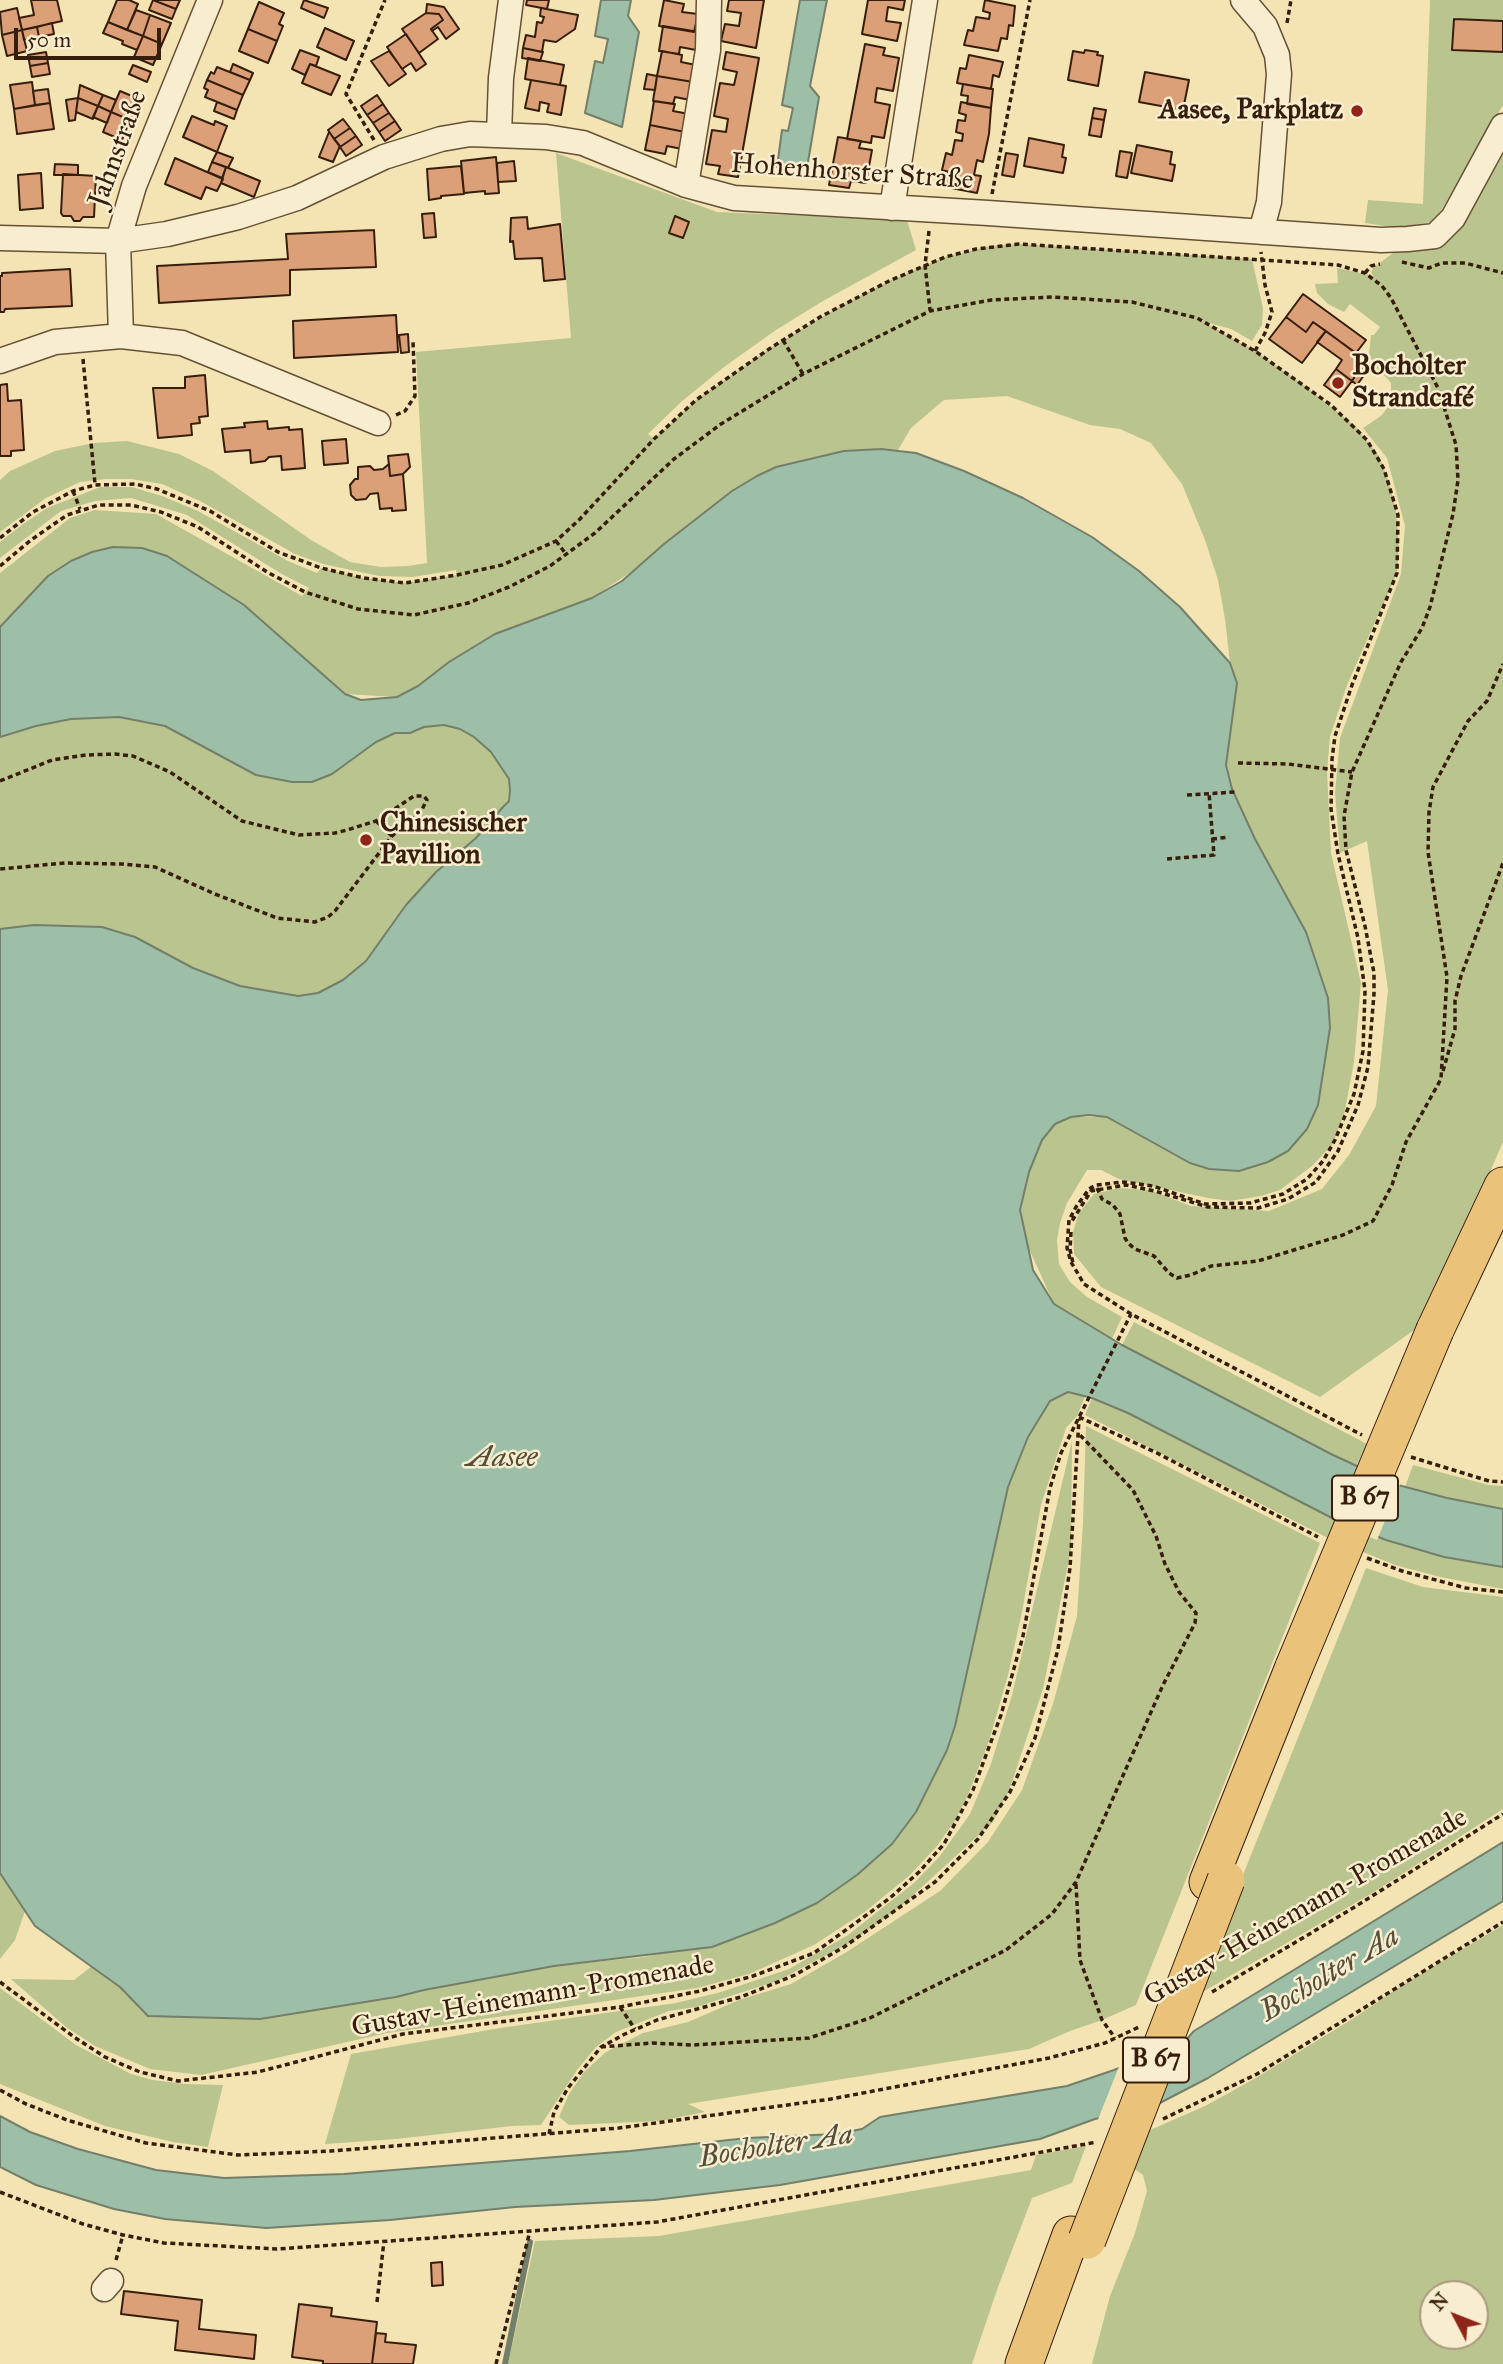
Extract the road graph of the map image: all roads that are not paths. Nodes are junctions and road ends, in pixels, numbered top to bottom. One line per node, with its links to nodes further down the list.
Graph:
1 (209, 0): 12 (street, Jahnstraße)
2 (511, 0): 7 (street)
3 (709, 0): 8 (street)
4 (925, 0): 9 (street)
5 (1243, 0): 10 (street)
6 (1503, 126): 10 (street, Hohenhorster Straße)
7 (499, 135): 8 (street, Hohenhorster Straße); 12 (street, Hohenhorster Straße)
8 (686, 185): 9 (street, Hohenhorster Straße)
9 (892, 208): 10 (street, Hohenhorster Straße)
10 (1261, 232)
11 (0, 238): 12 (street, Hohenhorster Straße)
12 (118, 241): 13 (street, Jahnstraße)
13 (121, 335): 14 (street); 15 (street)
14 (0, 361)
15 (378, 424)
16 (1503, 1186): 18 (highway, B 67)
17 (1503, 1231): 18 (highway, B 67)
18 (1444, 1333): 19 (highway, B 67, bridge)
19 (1079, 2237): 20 (highway, B 67); 21 (highway, B 67)
20 (1024, 2364)
21 (1044, 2364)

